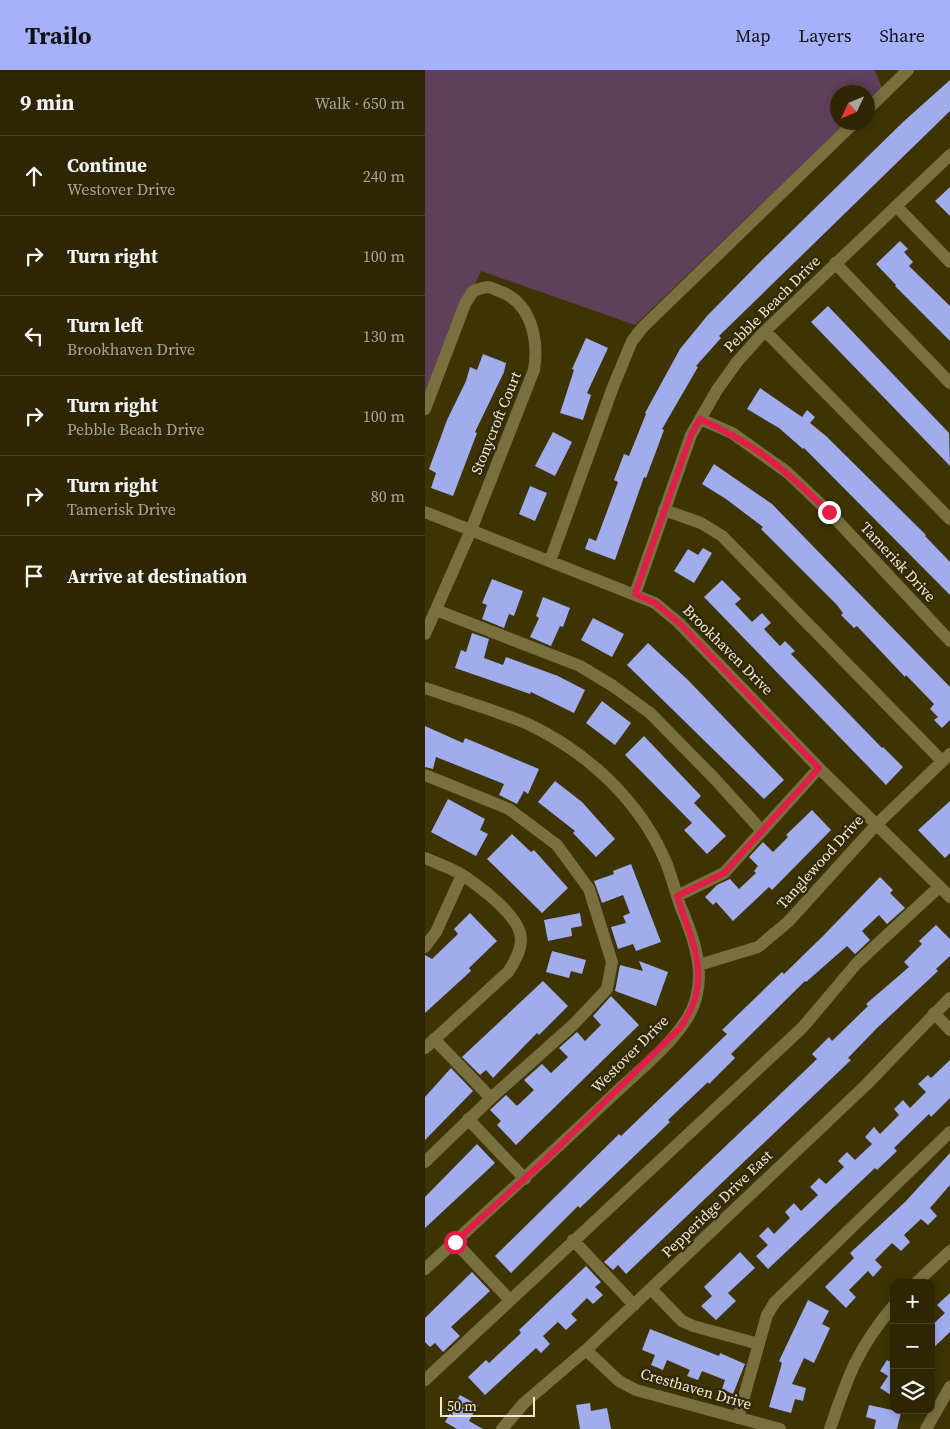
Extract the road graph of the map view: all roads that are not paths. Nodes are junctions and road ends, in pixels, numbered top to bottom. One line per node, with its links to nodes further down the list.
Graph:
1 (908, 70): 2 (street)
2 (875, 102)
3 (847, 130): 16 (street)
4 (950, 155): 5 (street, Pebble Beach Drive)
5 (897, 206): 6 (street); 7 (street, Pebble Beach Drive)
6 (950, 262)
7 (835, 264): 8 (street, Pebble Beach Drive); 9 (street)
8 (765, 330): 11 (street, Pebble Beach Drive); 14 (street)
9 (950, 383)
10 (425, 409): 15 (street, Stonycroft Court)
11 (700, 419): 12 (street, Pebble Beach Drive); 20 (street, Tamerisk Drive)
12 (665, 510): 17 (street, Pebble Beach Drive); 22 (street)
13 (425, 512): 15 (street, Brookhaven Drive)
14 (950, 518)
15 (471, 530): 16 (street, Brookhaven Drive); 18 (street, Stonycroft Court)
16 (550, 561): 17 (street, Brookhaven Drive)
17 (635, 594): 23 (street, Brookhaven Drive)
18 (436, 610): 19 (street, Stonycroft Court); 26 (street)
19 (425, 634)
20 (950, 641)
21 (425, 688): 30 (street, Westover Drive)
22 (946, 758): 25 (street, Tanglewood Drive)
23 (819, 768): 25 (street, Brookhaven Drive); 26 (street)
24 (425, 775): 37 (street)
25 (876, 825): 29 (street, Brookhaven Drive); 32 (street, Tanglewood Drive)
26 (762, 831): 30 (street)
27 (425, 858): 28 (street)
28 (462, 875): 31 (street); 36 (street)
29 (945, 889): 42 (street)
30 (677, 896): 32 (street, Westover Drive)
31 (425, 947)
32 (699, 964): 41 (street, Westover Drive)
33 (950, 998): 34 (street, Pepperidge Drive East)
34 (934, 1013): 35 (street); 47 (street, Pepperidge Drive East)
35 (950, 1030)
36 (430, 1043): 37 (street)
37 (491, 1098): 38 (street)
38 (468, 1120): 40 (street); 41 (street)
39 (950, 1132): 51 (street)
40 (425, 1162)
41 (525, 1179): 43 (street, Westover Drive)
42 (573, 1240): 48 (street); 49 (street)
43 (455, 1242): 45 (street, Westover Drive); 48 (street)
44 (950, 1251): 46 (street)
45 (425, 1269)
46 (920, 1279)
47 (651, 1289): 49 (street, Pepperidge Drive East); 51 (street)
48 (510, 1300): 53 (street)
49 (634, 1305): 52 (street, Pepperidge Drive East)
50 (890, 1310): 58 (street)
51 (759, 1344): 55 (street)
52 (586, 1350): 55 (street, Cresthaven Drive); 56 (street, Pepperidge Drive East)
53 (425, 1380)
54 (950, 1387): 59 (street)
55 (738, 1418): 57 (street, Cresthaven Drive)
56 (502, 1429)
57 (780, 1429)
58 (830, 1429)
59 (926, 1429)

